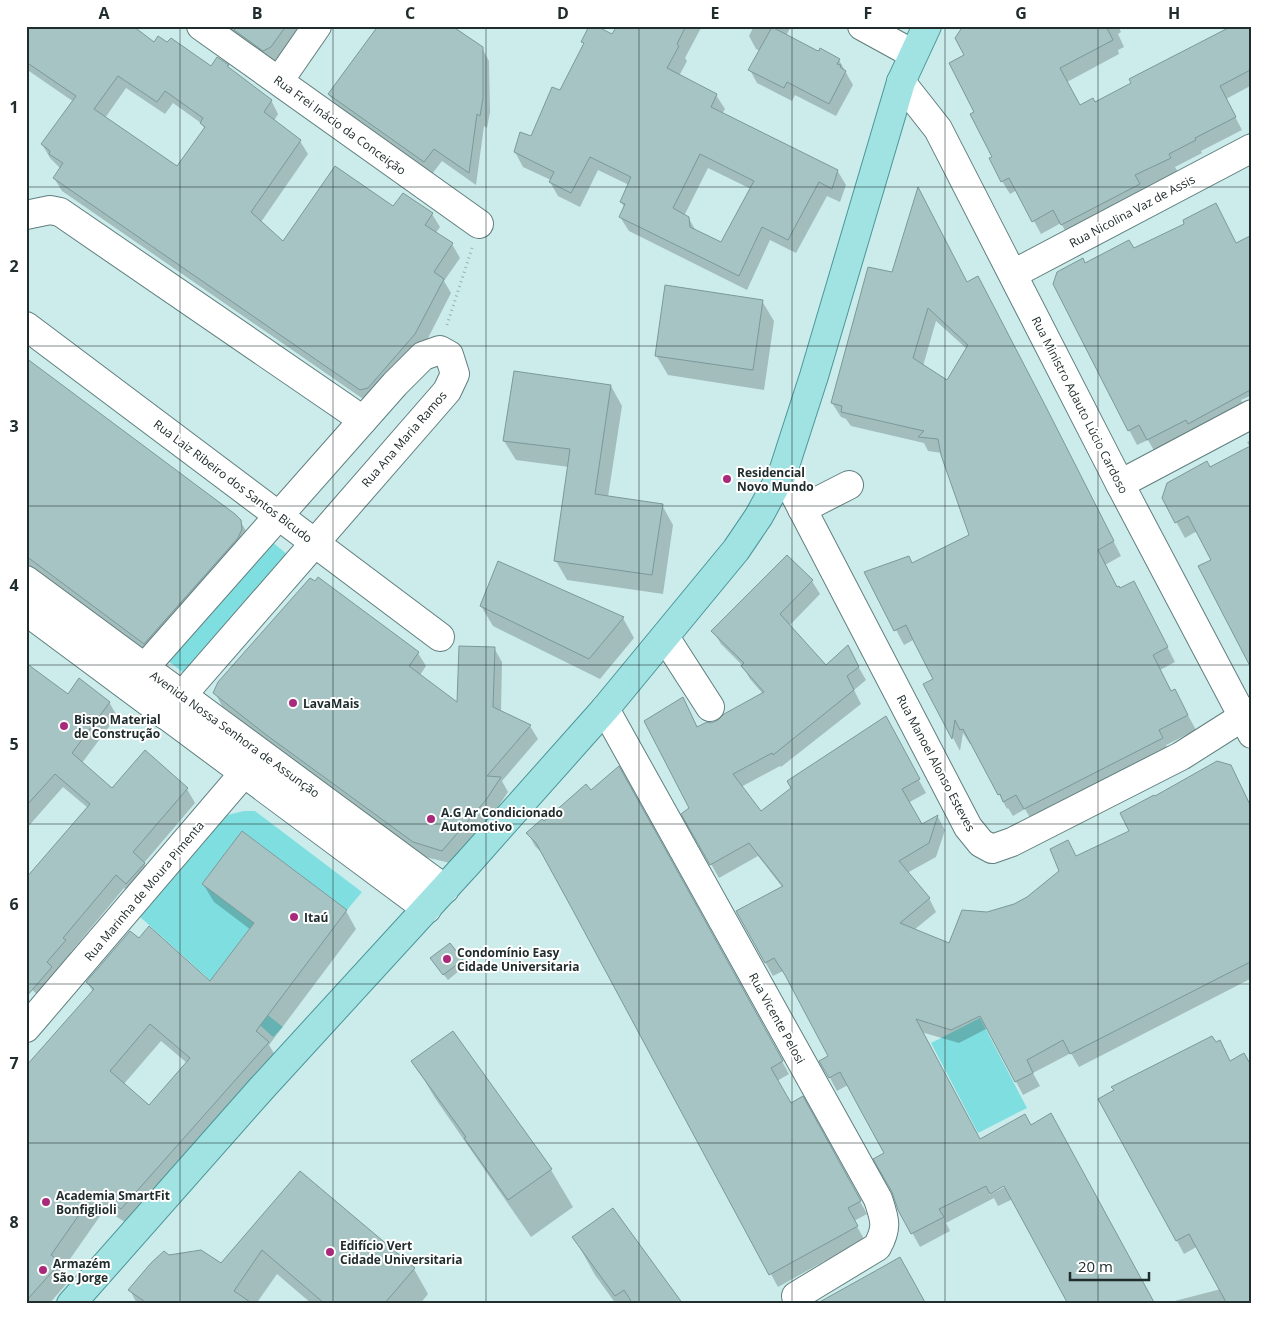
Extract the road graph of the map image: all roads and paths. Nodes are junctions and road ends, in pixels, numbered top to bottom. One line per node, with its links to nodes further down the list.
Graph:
1 (201, 26): 6 (street, Rua Frei Inácio da Conceição)
2 (317, 26): 6 (street)
3 (862, 26): 5 (street)
4 (927, 26): 5 (main road)
5 (913, 54): 7 (main road)
6 (279, 81): 10 (street, Rua Frei Inácio da Conceição)
7 (901, 82): 11 (street, Rua Ministro Adauto Lúcio Cardoso); 16 (main road)
8 (1252, 148): 11 (street, Rua Nicolina Vaz de Assis)
9 (26, 215): 15 (street)
10 (479, 224): 13 (path)
11 (1013, 274): 17 (street, Rua Ministro Adauto Lúcio Cardoso)
12 (26, 326): 20 (street, Rua Laiz Ribeiro dos Santos Bicudo)
13 (440, 350): 15 (street); 21 (street, Rua Ana Maria Ramos)
14 (1252, 414): 17 (street)
15 (363, 420): 20 (street)
16 (784, 472): 19 (street, Rua Manoel Alonso Esteves); 24 (main road)
17 (1120, 484): 29 (street, Rua Ministro Adauto Lúcio Cardoso)
18 (849, 485): 19 (street)
19 (802, 509): 29 (street, Rua Manoel Alonso Esteves)
20 (278, 516): 21 (street, Rua Laiz Ribeiro dos Santos Bicudo); 25 (street)
21 (314, 542): 23 (street, Rua Laiz Ribeiro dos Santos Bicudo); 26 (street, Rua Ana Maria Ramos)
22 (31, 604): 25 (street, Avenida Nossa Senhora de Assunção)
23 (440, 637)
24 (665, 637): 27 (street); 28 (main road)
25 (137, 677): 26 (street, Avenida Nossa Senhora de Assunção)
26 (174, 705): 30 (street, Avenida Nossa Senhora de Assunção)
27 (710, 707)
28 (604, 710): 31 (main road); 33 (street, Rua Vicente Pelosi)
29 (1249, 721)
30 (252, 763): 31 (street, Avenida Nossa Senhora de Assunção); 32 (street, Rua Marinha de Moura Pimenta)
31 (436, 899): 34 (main road)
32 (26, 1028)
33 (796, 1296)
34 (71, 1304)

